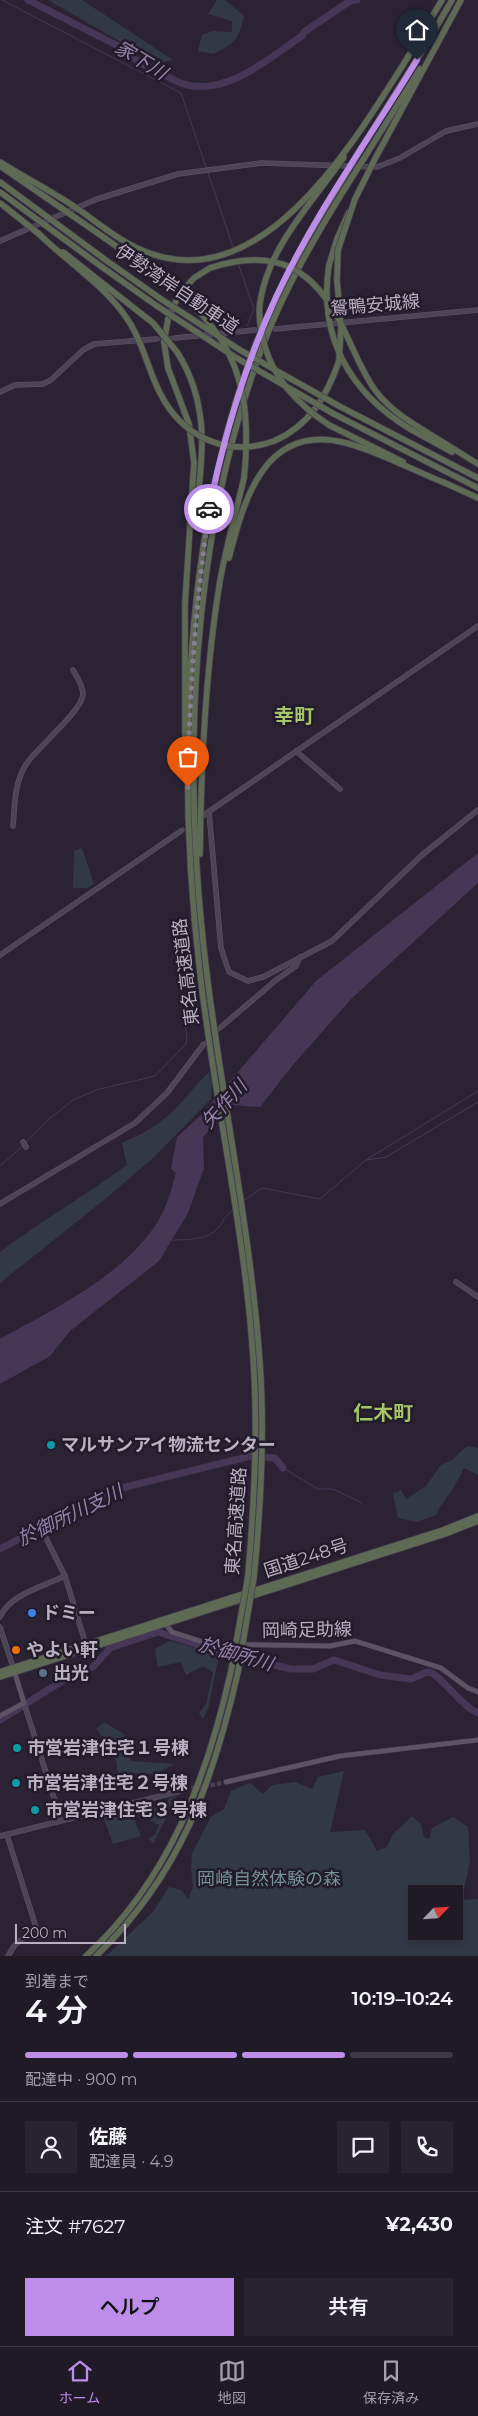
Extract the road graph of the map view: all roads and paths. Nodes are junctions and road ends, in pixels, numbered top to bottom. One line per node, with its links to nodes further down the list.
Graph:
1 (442, 0): 4 (highway, bridge)
2 (452, 0): 26 (highway, 東名高速道路, bridge)
3 (460, 0): 10 (highway, bridge); 26 (highway, 東名高速道路, bridge)
4 (377, 105): 6 (highway, bridge); 22 (highway, bridge)
5 (478, 124): 13 (street)
6 (0, 162)
7 (0, 166): 27 (highway, bridge)
8 (0, 182): 21 (highway, 伊勢湾岸自動車道, bridge)
9 (0, 192): 23 (highway, 伊勢湾岸自動車道, bridge)
10 (355, 199): 12 (highway, bridge); 20 (highway, bridge)
11 (0, 203): 12 (highway, bridge)
12 (38, 234): 25 (highway, bridge)
13 (0, 241)
14 (478, 310): 15 (street, 鴛鴨安城線)
15 (275, 329)
16 (255, 330): 17 (street)
17 (175, 338)
18 (156, 339): 19 (street)
19 (0, 392)
20 (478, 465): 25 (highway, bridge)
21 (478, 478)
22 (445, 483): 24 (highway); 27 (highway)
23 (478, 488)
24 (478, 498)
25 (188, 561): 34 (highway)
26 (203, 575): 30 (highway, 東名高速道路)
27 (216, 608): 38 (highway)
28 (478, 626): 29 (street)
29 (476, 630): 32 (street)
30 (196, 645): 34 (highway, 東名高速道路); 38 (highway, 東名高速道路)
31 (73, 670): 36 (street)
32 (296, 751): 33 (street); 40 (street)
33 (340, 789)
34 (188, 802): 44 (highway, 東名高速道路)
35 (478, 810): 40 (street)
36 (13, 826)
37 (181, 831): 39 (street)
38 (200, 906): 44 (highway, 東名高速道路)
39 (0, 956)
40 (300, 958): 41 (street)
41 (221, 1027)
42 (203, 1045): 43 (street)
43 (0, 1204)
44 (246, 1263): 56 (highway, 東名高速道路, bridge)
45 (456, 1282): 46 (street)
46 (478, 1297)
47 (478, 1516): 52 (highway, 国道248号)
48 (478, 1521): 52 (highway, 国道248号)
49 (42, 1530): 50 (street)
50 (65, 1576): 51 (street); 54 (street)
51 (0, 1617)
52 (164, 1623): 54 (highway, 国道248号); 55 (highway, 国道248号); 59 (main road, 岡崎足助線)
53 (0, 1627): 55 (street)
54 (86, 1645): 55 (highway, 国道248号)
55 (14, 1670): 57 (highway, 国道248号); 58 (highway, 国道248号); 60 (main road)
56 (235, 1671): 69 (highway, 東名高速道路); 70 (highway, 東名高速道路)
57 (0, 1672)
58 (0, 1677)
59 (478, 1692)
60 (24, 1703): 61 (main road); 65 (street)
61 (0, 1716)
62 (478, 1740): 63 (main road)
63 (224, 1783)
64 (184, 1790): 65 (street)
65 (61, 1820): 66 (street)
66 (7, 1835): 67 (street); 68 (street)
67 (0, 1836)
68 (8, 1956)
69 (86, 1956)
70 (96, 1956)

